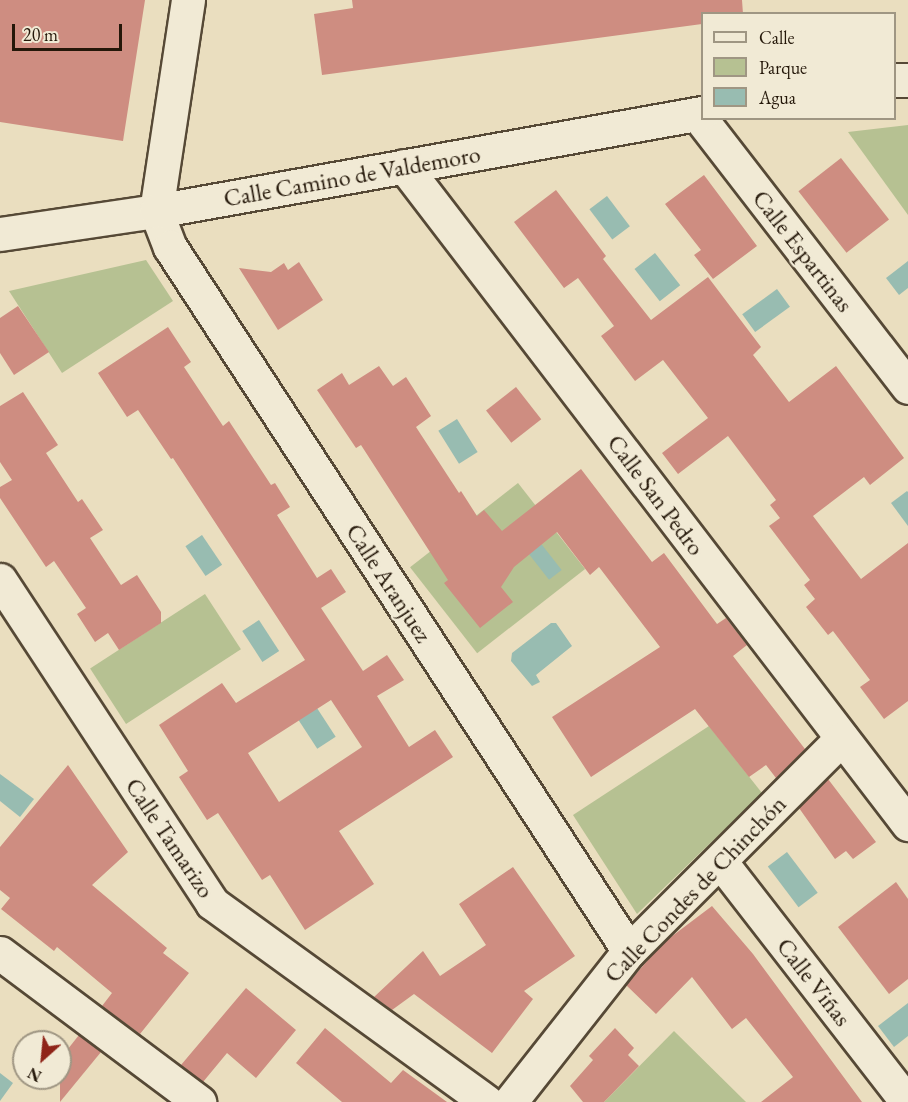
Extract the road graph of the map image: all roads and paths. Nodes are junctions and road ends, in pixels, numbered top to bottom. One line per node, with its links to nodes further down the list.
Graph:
1 (188, 0): 5 (street)
2 (700, 113): 4 (street, Calle Camino de Valdemoro)
3 (705, 120): 7 (street, Calle Espartinas)
4 (404, 166): 5 (street, Calle Camino de Valdemoro); 9 (street, Calle San Pedro)
5 (156, 211): 6 (street, Calle Camino de Valdemoro); 12 (street, Calle Aranjuez)
6 (0, 234)
7 (908, 387)
8 (0, 580): 15 (street, Calle Tamarizo)
9 (842, 738): 10 (street, Calle San Pedro); 11 (street, Calle Condes de Chinchón)
10 (908, 824)
11 (720, 861): 12 (street, Calle Condes de Chinchón); 17 (street, Calle Viñas)
12 (629, 951): 16 (street, Calle Condes de Chinchón)
13 (0, 952): 14 (street)
14 (200, 1102)
15 (487, 1102)
16 (510, 1102)
17 (908, 1102)

